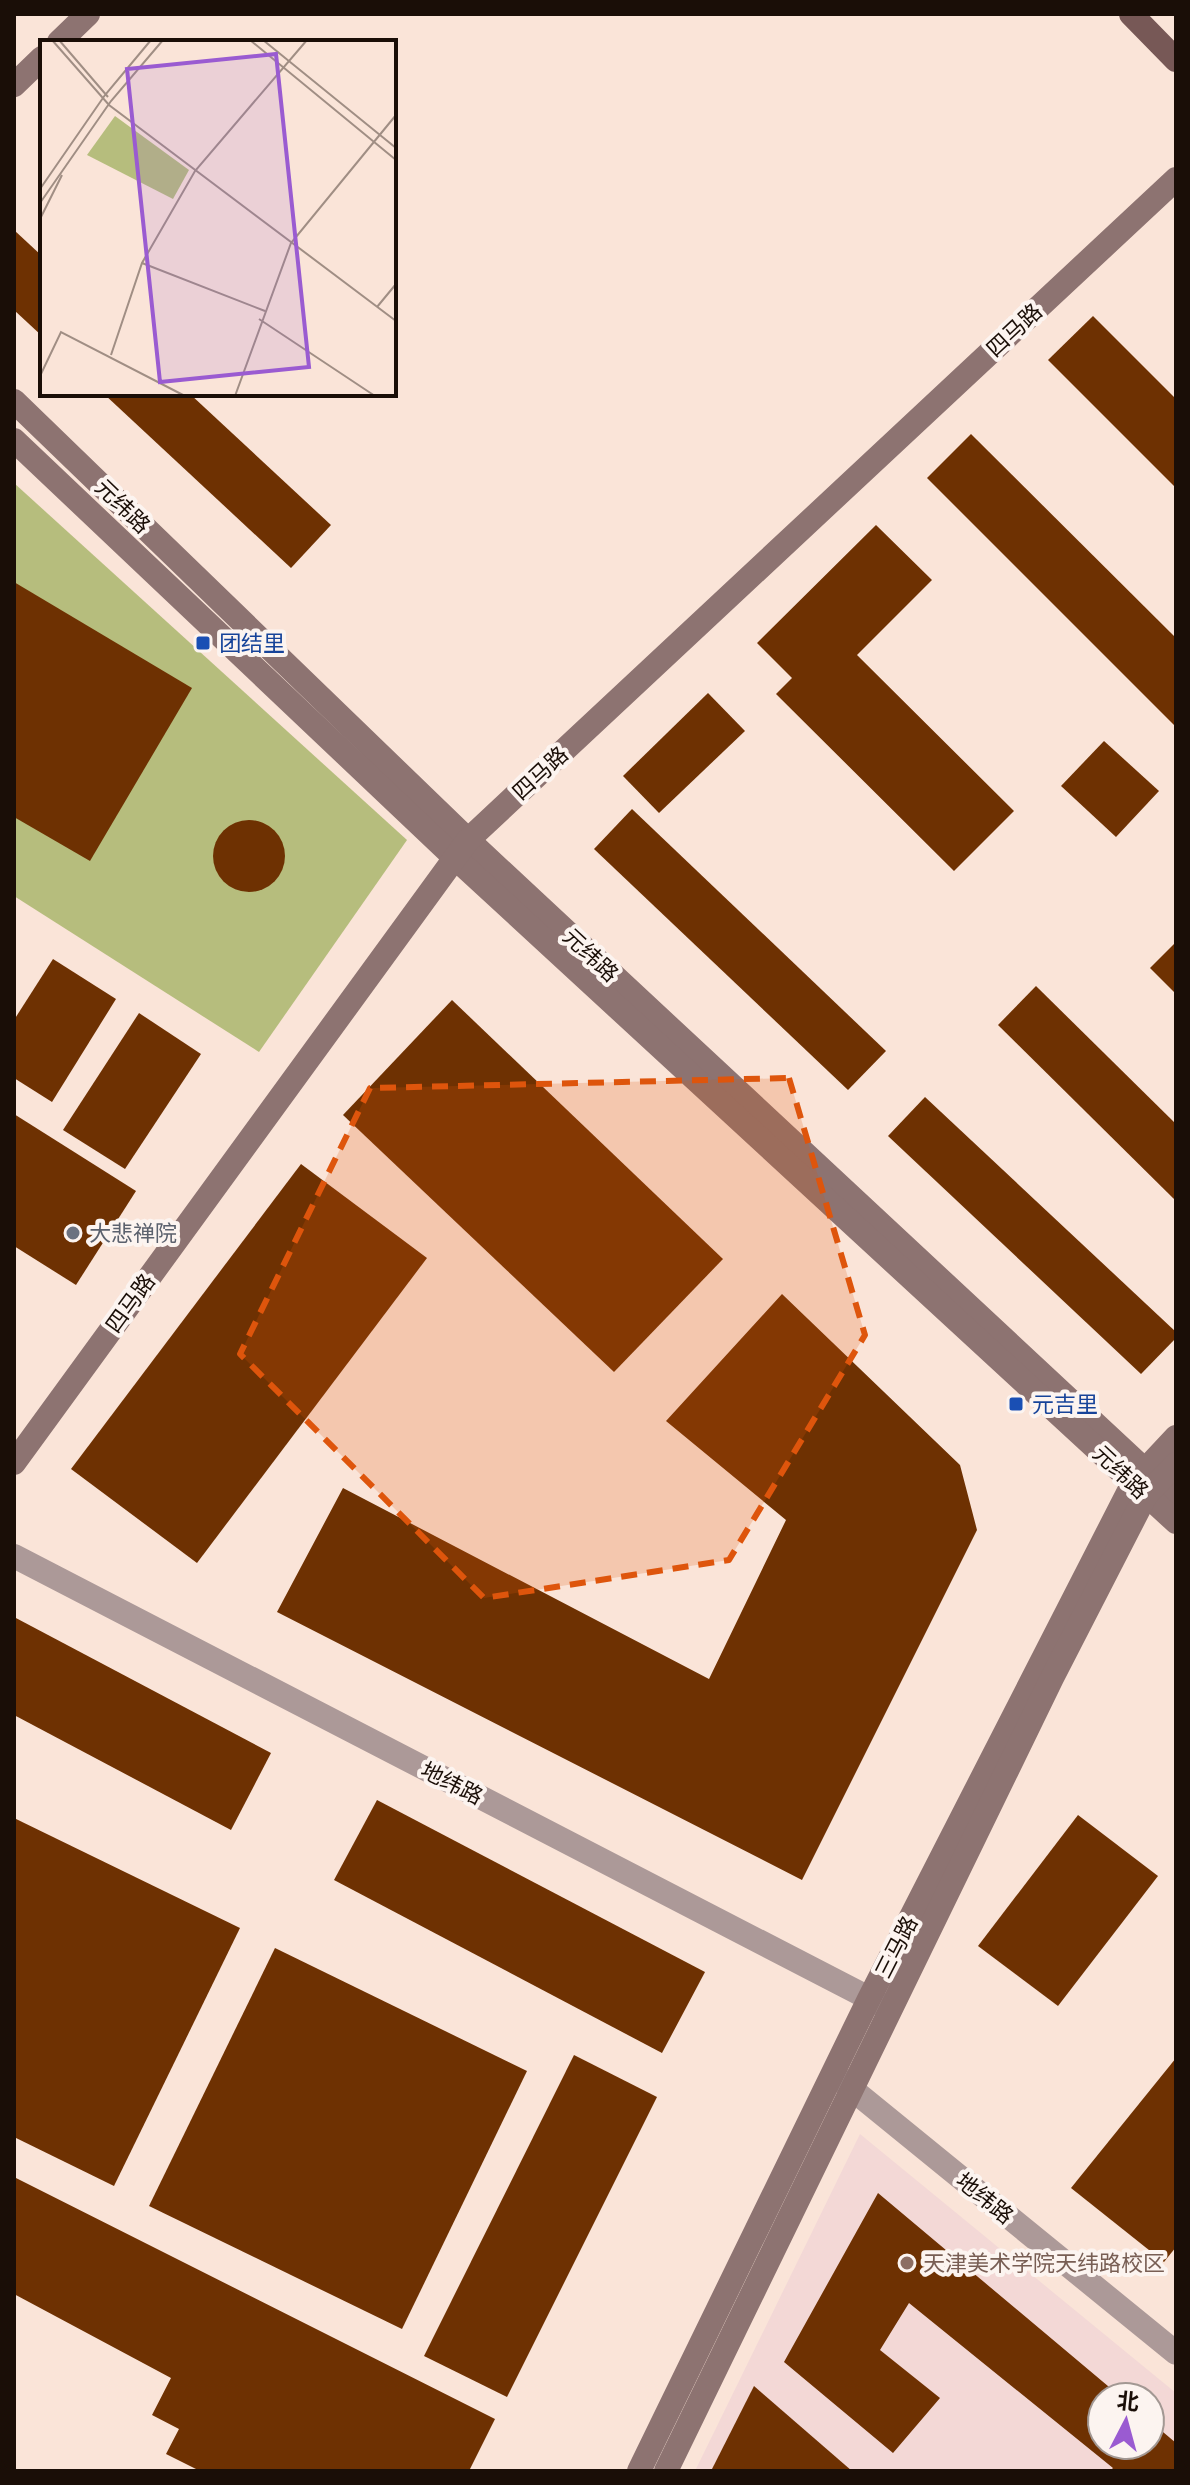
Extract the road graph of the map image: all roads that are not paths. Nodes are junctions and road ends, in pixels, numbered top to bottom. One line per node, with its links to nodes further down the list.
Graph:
1 (88, 14): 3 (street)
2 (1131, 14): 5 (main road)
3 (61, 40)
4 (40, 60): 6 (street)
5 (1176, 60)
6 (14, 85)
7 (1176, 179): 10 (street, 四马路)
8 (14, 401): 10 (street, 元纬路)
9 (14, 440): 10 (street, 元纬路)
10 (461, 848): 12 (street, 四马路); 13 (street, 元纬路)
11 (1176, 1440): 13 (street, 三马路)
12 (14, 1463)
13 (1158, 1482): 14 (street); 15 (street, 元纬路); 17 (street, 三马路)
14 (1176, 1514)
15 (1176, 1522)
16 (14, 1556): 17 (street, 地纬路)
17 (880, 2004): 18 (street, 三马路); 19 (street, 三马路)
18 (832, 2072): 19 (street, 地纬路); 21 (street, 三马路)
19 (852, 2089): 20 (street, 地纬路); 22 (street, 三马路)
20 (1176, 2353)
21 (639, 2471)
22 (666, 2471)

